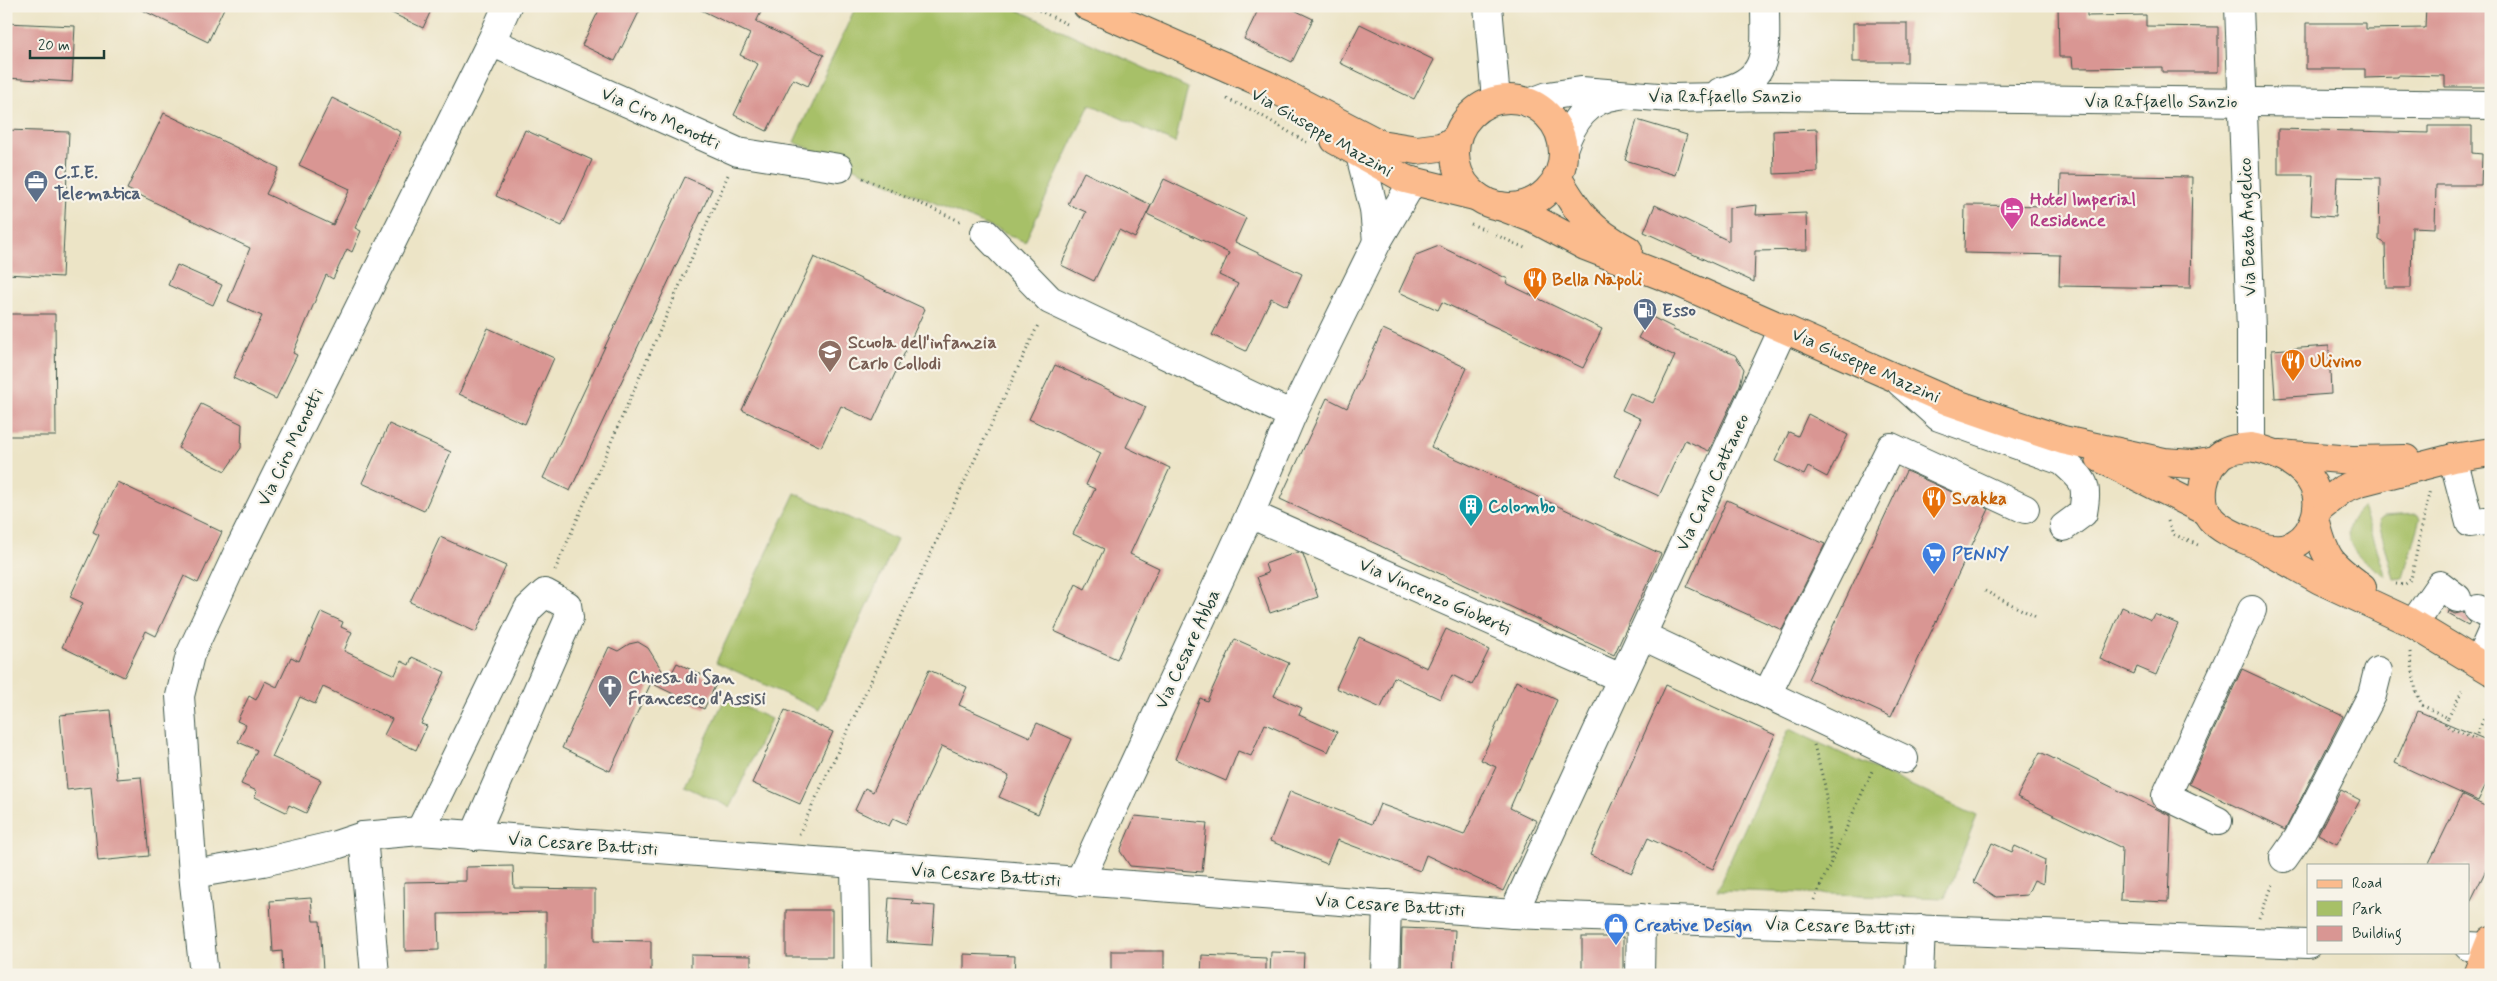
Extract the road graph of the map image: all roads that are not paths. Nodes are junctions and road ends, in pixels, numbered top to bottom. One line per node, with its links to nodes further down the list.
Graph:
1 (507, 6): 6 (street, Via Ciro Menotti)
2 (1488, 6): 12 (street)
3 (1765, 6): 8 (street)
4 (2239, 6): 13 (street, Via Beato Angelico)
5 (1079, 16): 7 (main road, Via Giuseppe Mazzini)
6 (491, 42): 19 (street, Via Ciro Menotti); 57 (street, Via Ciro Menotti)
7 (1174, 46): 16 (main road, Via Giuseppe Mazzini); 18 (main road, Via Giuseppe Mazzini)
8 (1765, 53): 10 (street); 11 (street, Via Raffaello Sanzio)
9 (1620, 95): 10 (street, Via Raffaello Sanzio); 14 (street, Via Raffaello Sanzio); 17 (street, Via Raffaello Sanzio)
10 (1704, 96): 11 (street, Via Raffaello Sanzio)
11 (1830, 97): 13 (street, Via Raffaello Sanzio)
12 (1496, 100): 14 (main road); 16 (main road)
13 (2243, 101): 15 (street, Via Raffaello Sanzio); 30 (street, Via Beato Angelico)
14 (1529, 103): 17 (main road)
15 (2491, 105)
16 (1457, 137): 22 (main road)
17 (1563, 149): 20 (main road)
18 (1360, 155): 21 (main road, Via Giuseppe Mazzini); 24 (street)
19 (839, 168)
20 (1557, 177): 22 (main road); 25 (main road, Via Giuseppe Mazzini)
21 (1413, 181): 22 (main road, Via Giuseppe Mazzini); 24 (street, Via Cesare Abba)
22 (1489, 201): 25 (main road, Via Giuseppe Mazzini)
23 (986, 232): 28 (street)
24 (1377, 242): 28 (street, Via Cesare Abba)
25 (1673, 280): 26 (main road, Via Giuseppe Mazzini)
26 (1783, 329): 27 (main road, Via Giuseppe Mazzini); 45 (street, Via Carlo Cattaneo)
27 (1896, 378): 29 (main road, Via Giuseppe Mazzini); 39 (street)
28 (1292, 414): 37 (street, Via Cesare Abba)
29 (2063, 440): 33 (main road, Via Giuseppe Mazzini); 35 (main road, Via Giuseppe Mazzini)
30 (2263, 450): 32 (main road); 33 (main road); 36 (main road)
31 (2491, 452): 32 (main road)
32 (2453, 458): 36 (main road); 38 (street)
33 (2216, 460): 35 (main road)
34 (2025, 509): 49 (street)
35 (2206, 511): 40 (main road)
36 (2317, 513): 40 (main road); 43 (main road)
37 (1250, 514): 48 (street, Via Vincenzo Gioberti); 58 (street, Via Cesare Abba)
38 (2485, 521)
39 (2064, 527)
40 (2257, 546): 43 (main road)
41 (2475, 607): 43 (street)
42 (2252, 610): 51 (street)
43 (2409, 631): 46 (main road)
44 (2491, 634): 46 (street)
45 (1641, 635): 48 (street, Via Carlo Cattaneo); 49 (street)
46 (2484, 667)
47 (2378, 671): 55 (street)
48 (1621, 678): 60 (street, Via Carlo Cattaneo)
49 (1768, 694): 50 (street)
50 (1893, 754)
51 (2218, 821)
52 (420, 831): 53 (street, Via Cesare Battisti); 54 (street, Via Cesare Battisti); 54 (street)
53 (363, 836): 57 (street, Via Cesare Battisti); 66 (street)
54 (474, 836): 56 (street, Via Cesare Battisti)
55 (2284, 858)
56 (855, 866): 58 (street, Via Cesare Battisti); 67 (street)
57 (193, 874): 65 (street, Via Ciro Menotti)
58 (1079, 882): 59 (street, Via Cesare Battisti)
59 (1387, 904): 60 (street, Via Cesare Battisti); 68 (street)
60 (1513, 914): 61 (street, Via Cesare Battisti)
61 (1641, 918): 62 (street, Via Cesare Battisti); 69 (street)
62 (1921, 929): 63 (street, Via Cesare Battisti); 70 (street)
63 (2307, 944)
64 (2482, 944): 71 (main road)
65 (204, 975)
66 (375, 975)
67 (857, 975)
68 (1384, 975)
69 (1640, 975)
70 (1919, 975)
71 (2477, 975)

